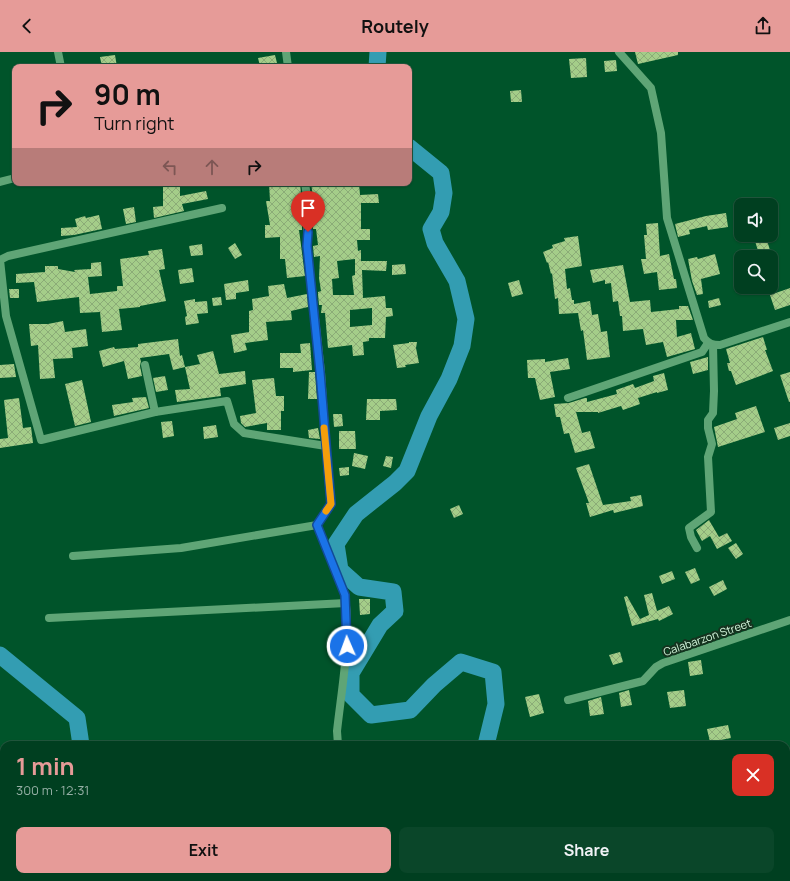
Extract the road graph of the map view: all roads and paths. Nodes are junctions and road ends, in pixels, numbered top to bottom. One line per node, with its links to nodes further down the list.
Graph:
1 (58, 52): 4 (street)
2 (286, 52): 5 (street)
3 (619, 52): 11 (street)
4 (60, 64)
5 (288, 64)
6 (12, 179): 7 (street)
7 (0, 182)
8 (305, 186): 15 (street)
9 (222, 208): 14 (street)
10 (790, 322): 11 (street)
11 (710, 344): 13 (street); 17 (street)
12 (145, 365): 14 (street)
13 (568, 398)
14 (155, 412): 15 (street)
15 (326, 446): 16 (street)
16 (317, 525): 18 (street); 19 (street)
17 (697, 548)
18 (73, 556)
19 (346, 603): 20 (street); 23 (street)
20 (49, 618)
21 (790, 620): 22 (street, Calabarzon Street)
22 (568, 700)
23 (338, 741)

